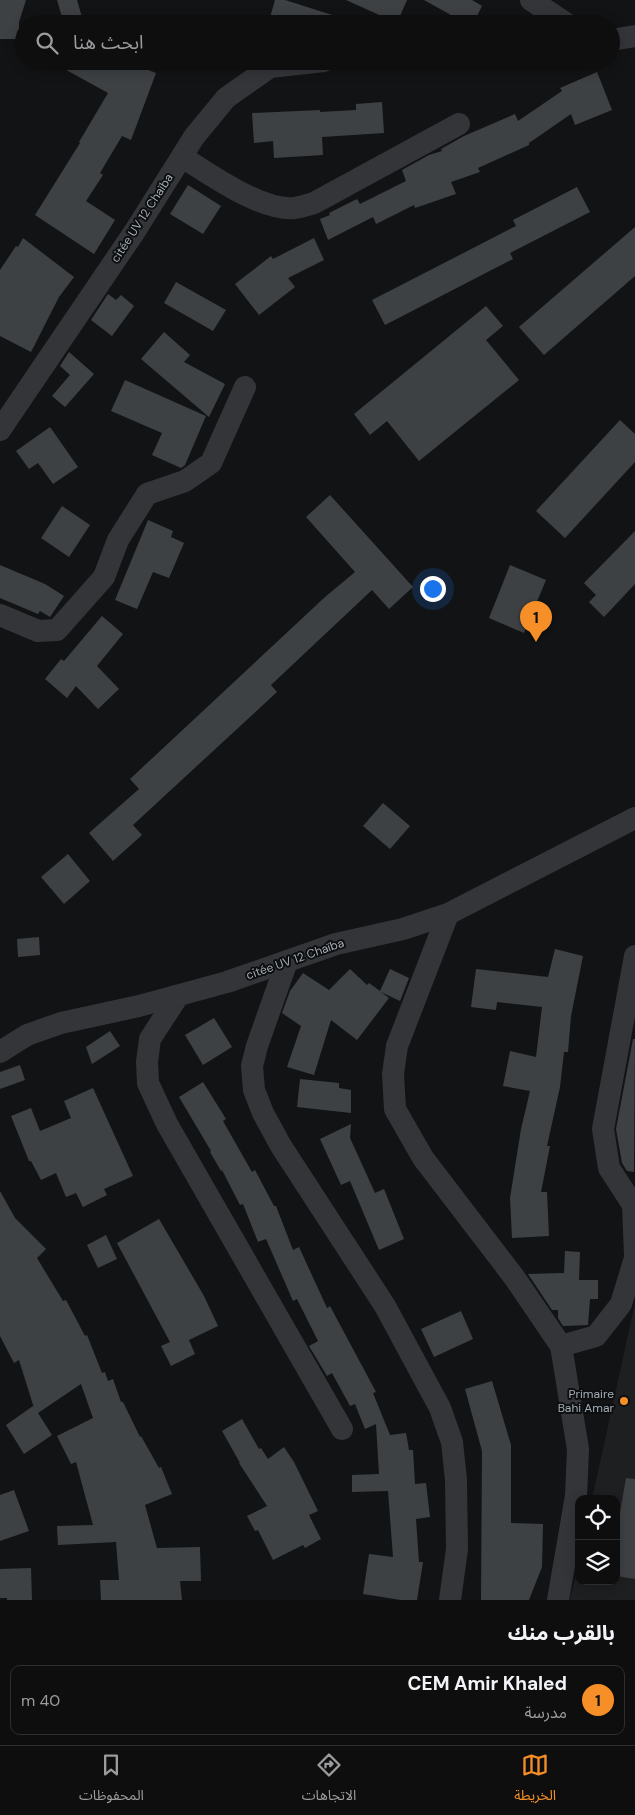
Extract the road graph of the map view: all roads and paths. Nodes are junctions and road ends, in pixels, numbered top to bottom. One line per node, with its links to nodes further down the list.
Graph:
1 (531, 0): 2 (street)
2 (554, 15)
3 (635, 36): 4 (street)
4 (620, 38)
5 (266, 70): 7 (street, citée UV 12 Chaïba)
6 (459, 124): 7 (street)
7 (182, 157): 9 (street, citée UV 12 Chaïba)
8 (245, 386): 10 (street)
9 (0, 430)
10 (0, 615)
11 (635, 818): 12 (street, citée UV 12 Chaïba)
12 (448, 914): 14 (street, citée UV 12 Chaïba); 18 (street)
13 (635, 956): 17 (street)
14 (287, 961): 15 (street, citée UV 12 Chaïba); 20 (street)
15 (178, 996): 16 (street, citée UV 12 Chaïba); 19 (street)
16 (0, 1052)
17 (635, 1257): 18 (street)
18 (561, 1346): 21 (street)
19 (342, 1429)
20 (450, 1600)
21 (558, 1600)

